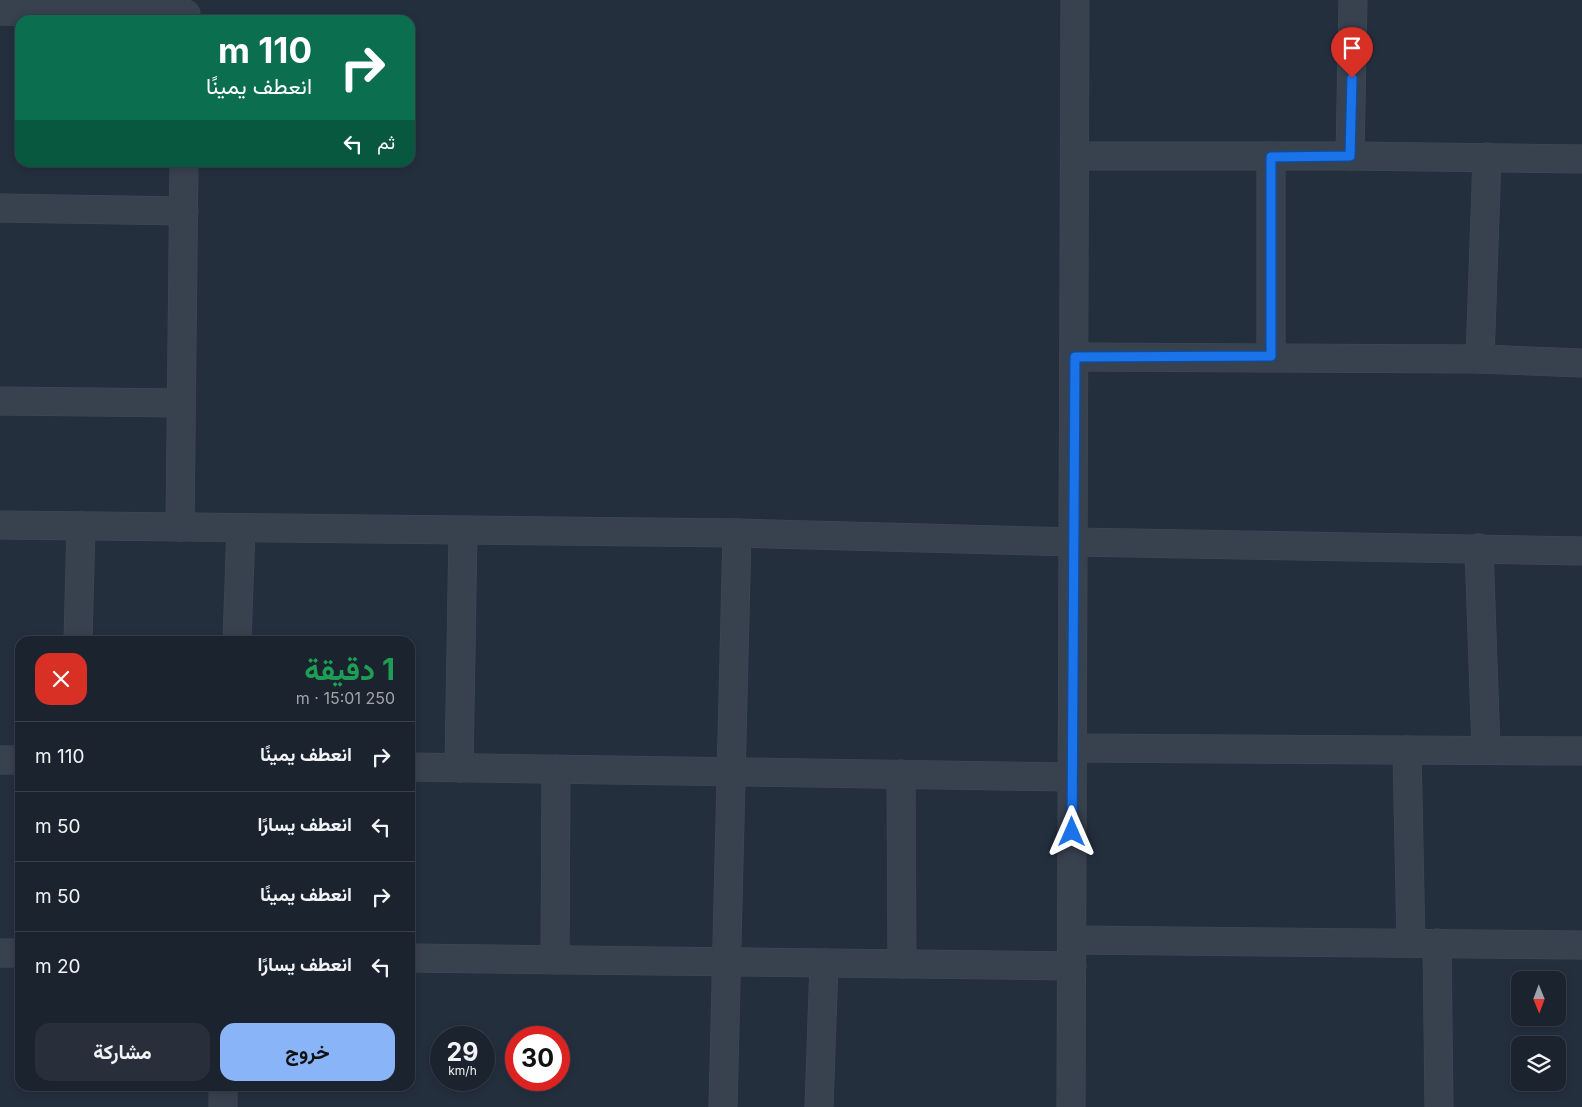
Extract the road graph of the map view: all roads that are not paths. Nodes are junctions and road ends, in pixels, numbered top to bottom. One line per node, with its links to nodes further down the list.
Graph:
1 (1075, 0): 5 (street)
2 (1353, 0): 6 (street)
3 (0, 11): 4 (street)
4 (186, 11)
5 (1075, 156): 7 (street); 14 (street)
6 (1350, 156): 7 (street); 8 (street)
7 (1271, 157): 13 (street)
8 (1487, 157): 9 (street); 15 (street)
9 (1582, 159)
10 (184, 167): 12 (street)
11 (0, 208): 12 (street)
12 (184, 212): 18 (street)
13 (1271, 356): 14 (street); 15 (street)
14 (1075, 357): 25 (street)
15 (1480, 359): 16 (street)
16 (1582, 363)
17 (0, 401): 18 (street)
18 (182, 404): 21 (street)
19 (0, 525): 20 (street)
20 (81, 526): 21 (street); 28 (street)
21 (180, 527): 22 (street)
22 (241, 528): 23 (street); 29 (street)
23 (463, 531): 24 (street); 37 (street)
24 (737, 533): 25 (street); 39 (street)
25 (1075, 542): 26 (street); 30 (street)
26 (1479, 548): 27 (street); 32 (street)
27 (1582, 551)
28 (78, 636)
29 (237, 636)
30 (1073, 748): 31 (street); 41 (street)
31 (1408, 750): 32 (street); 43 (street)
32 (1486, 750): 33 (street)
33 (1582, 751)
34 (0, 760): 35 (street)
35 (15, 760)
36 (415, 767): 37 (street)
37 (459, 768): 38 (street)
38 (556, 769): 39 (street); 48 (street)
39 (732, 772): 40 (street); 49 (street)
40 (901, 774): 41 (street); 51 (street)
41 (1072, 777): 42 (street)
42 (1072, 940): 43 (street); 52 (street)
43 (1424, 943): 44 (street); 58 (street)
44 (1582, 945)
45 (0, 953): 46 (street)
46 (15, 953)
47 (415, 958): 48 (street)
48 (555, 960): 49 (street)
49 (726, 962): 50 (street); 55 (street)
50 (824, 963): 51 (street); 56 (street)
51 (902, 964): 52 (street)
52 (1072, 966): 57 (street)
53 (223, 1091): 54 (street)
54 (223, 1107)
55 (723, 1107)
56 (819, 1107)
57 (1071, 1107)
58 (1439, 1107)

